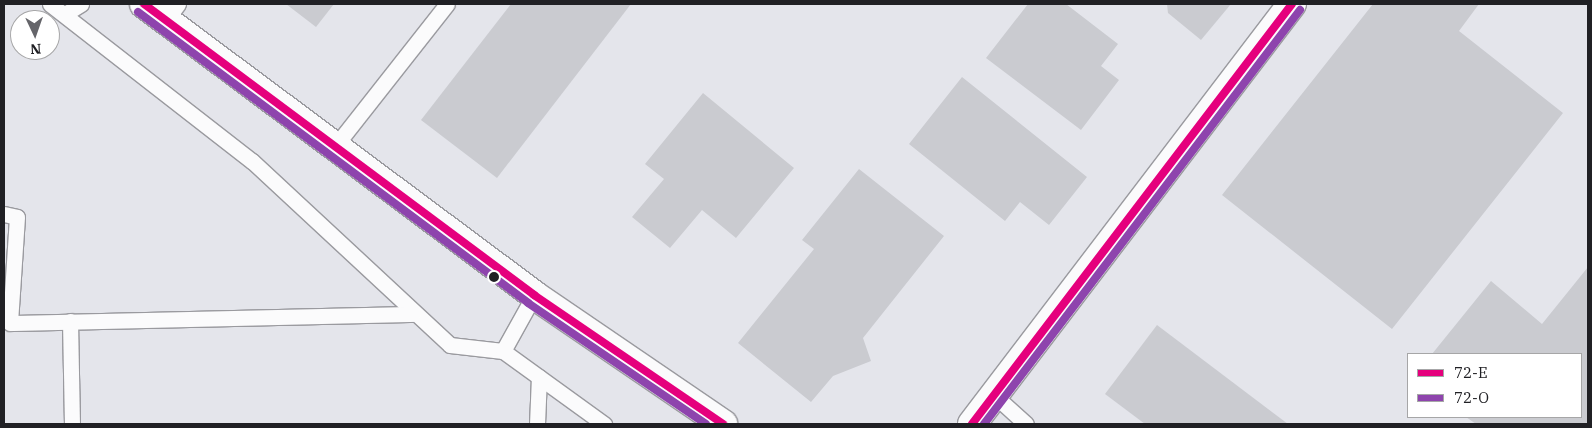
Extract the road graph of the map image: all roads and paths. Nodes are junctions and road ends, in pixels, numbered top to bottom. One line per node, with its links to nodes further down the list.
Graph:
1 (50, 4): 7 (lane)
2 (81, 4): 7 (lane)
3 (144, 4): 6 (street)
4 (447, 4): 8 (lane)
5 (1292, 4): 15 (street)
6 (172, 12): 8 (street)
7 (65, 14): 11 (lane)
8 (336, 145): 10 (street)
9 (4, 214): 12 (lane)
10 (534, 295): 13 (lane); 19 (street)
11 (414, 314): 12 (lane); 13 (lane)
12 (70, 321): 16 (lane)
13 (503, 350): 14 (lane)
14 (539, 377): 17 (lane); 18 (lane)
15 (994, 395): 20 (street); 21 (lane)
16 (72, 424)
17 (538, 424)
18 (604, 424)
19 (723, 424)
20 (972, 424)
21 (1026, 424)

